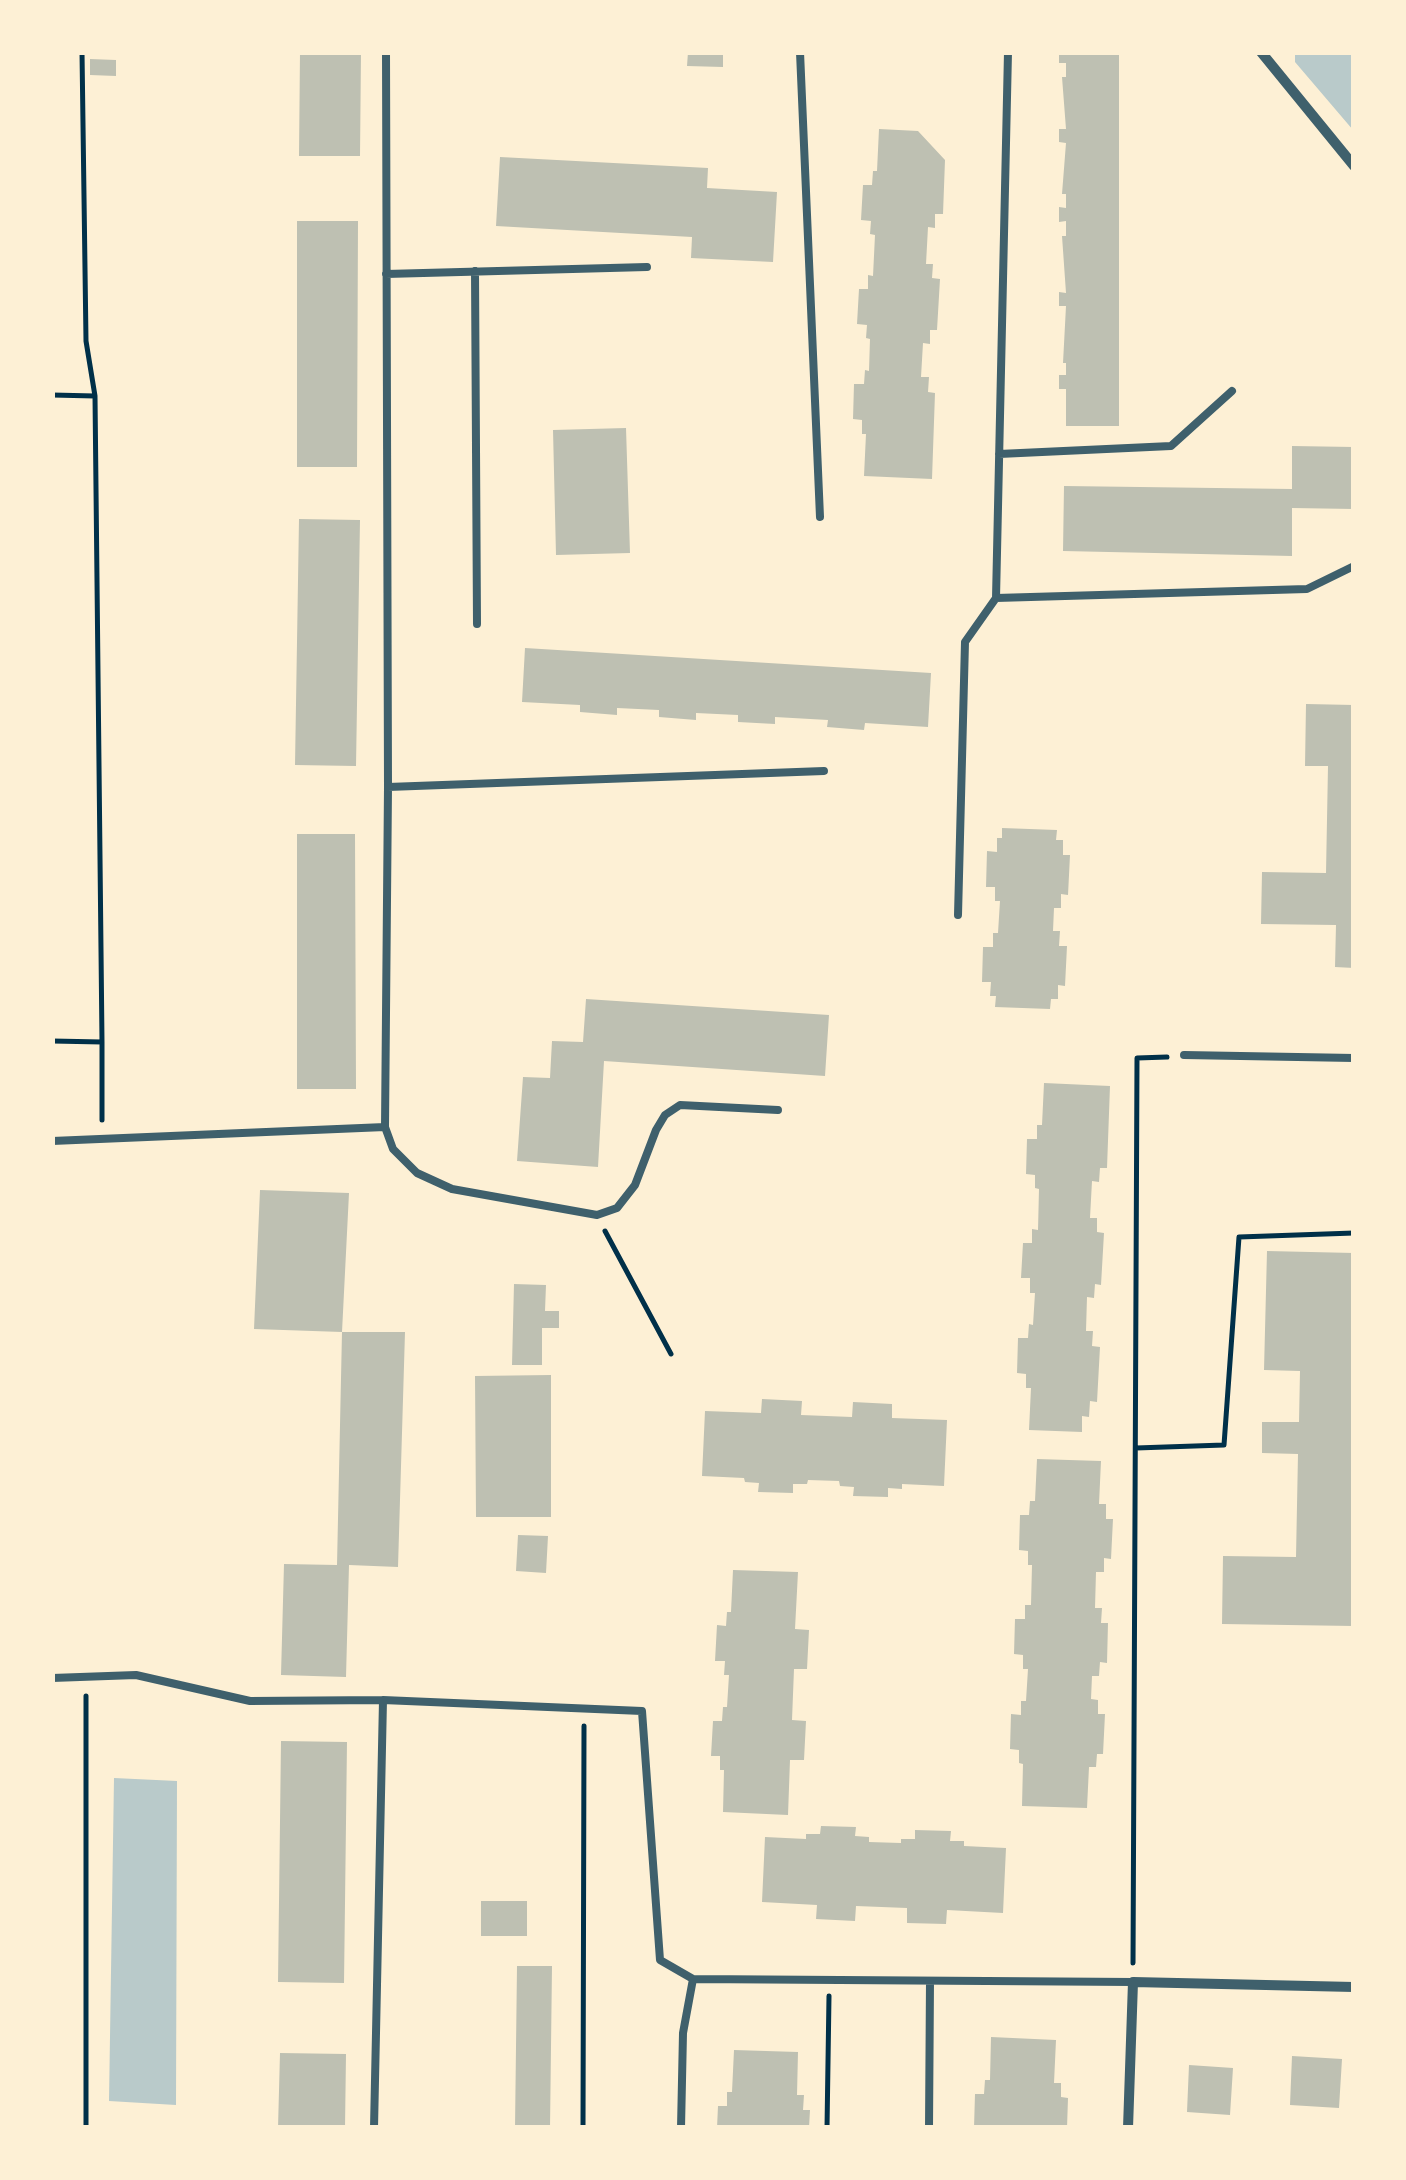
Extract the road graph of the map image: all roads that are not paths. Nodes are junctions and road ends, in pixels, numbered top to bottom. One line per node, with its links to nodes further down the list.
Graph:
1 (386, 52): 8 (lane)
2 (800, 52): 11 (lane)
3 (1008, 52): 10 (lane)
4 (1261, 52): 5 (street)
5 (1354, 166)
6 (647, 268): 7 (lane)
7 (476, 272): 8 (lane); 14 (lane)
8 (386, 274): 16 (lane)
9 (1232, 391): 10 (lane)
10 (999, 454): 13 (lane)
11 (820, 517)
12 (1354, 566): 13 (lane)
13 (996, 598): 17 (lane)
14 (477, 624)
15 (824, 772): 16 (lane)
16 (388, 787): 21 (lane)
17 (958, 915)
18 (1184, 1056): 19 (lane)
19 (1354, 1058)
20 (778, 1110): 21 (lane)
21 (385, 1127): 22 (lane)
22 (52, 1141)
23 (52, 1678): 24 (lane)
24 (383, 1700): 25 (lane); 29 (lane)
25 (693, 1979): 26 (lane); 30 (lane)
26 (930, 1980): 27 (lane); 31 (lane)
27 (1133, 1982): 28 (street); 32 (street)
28 (1354, 1987)
29 (374, 2128)
30 (681, 2128)
31 (929, 2128)
32 (1128, 2128)

